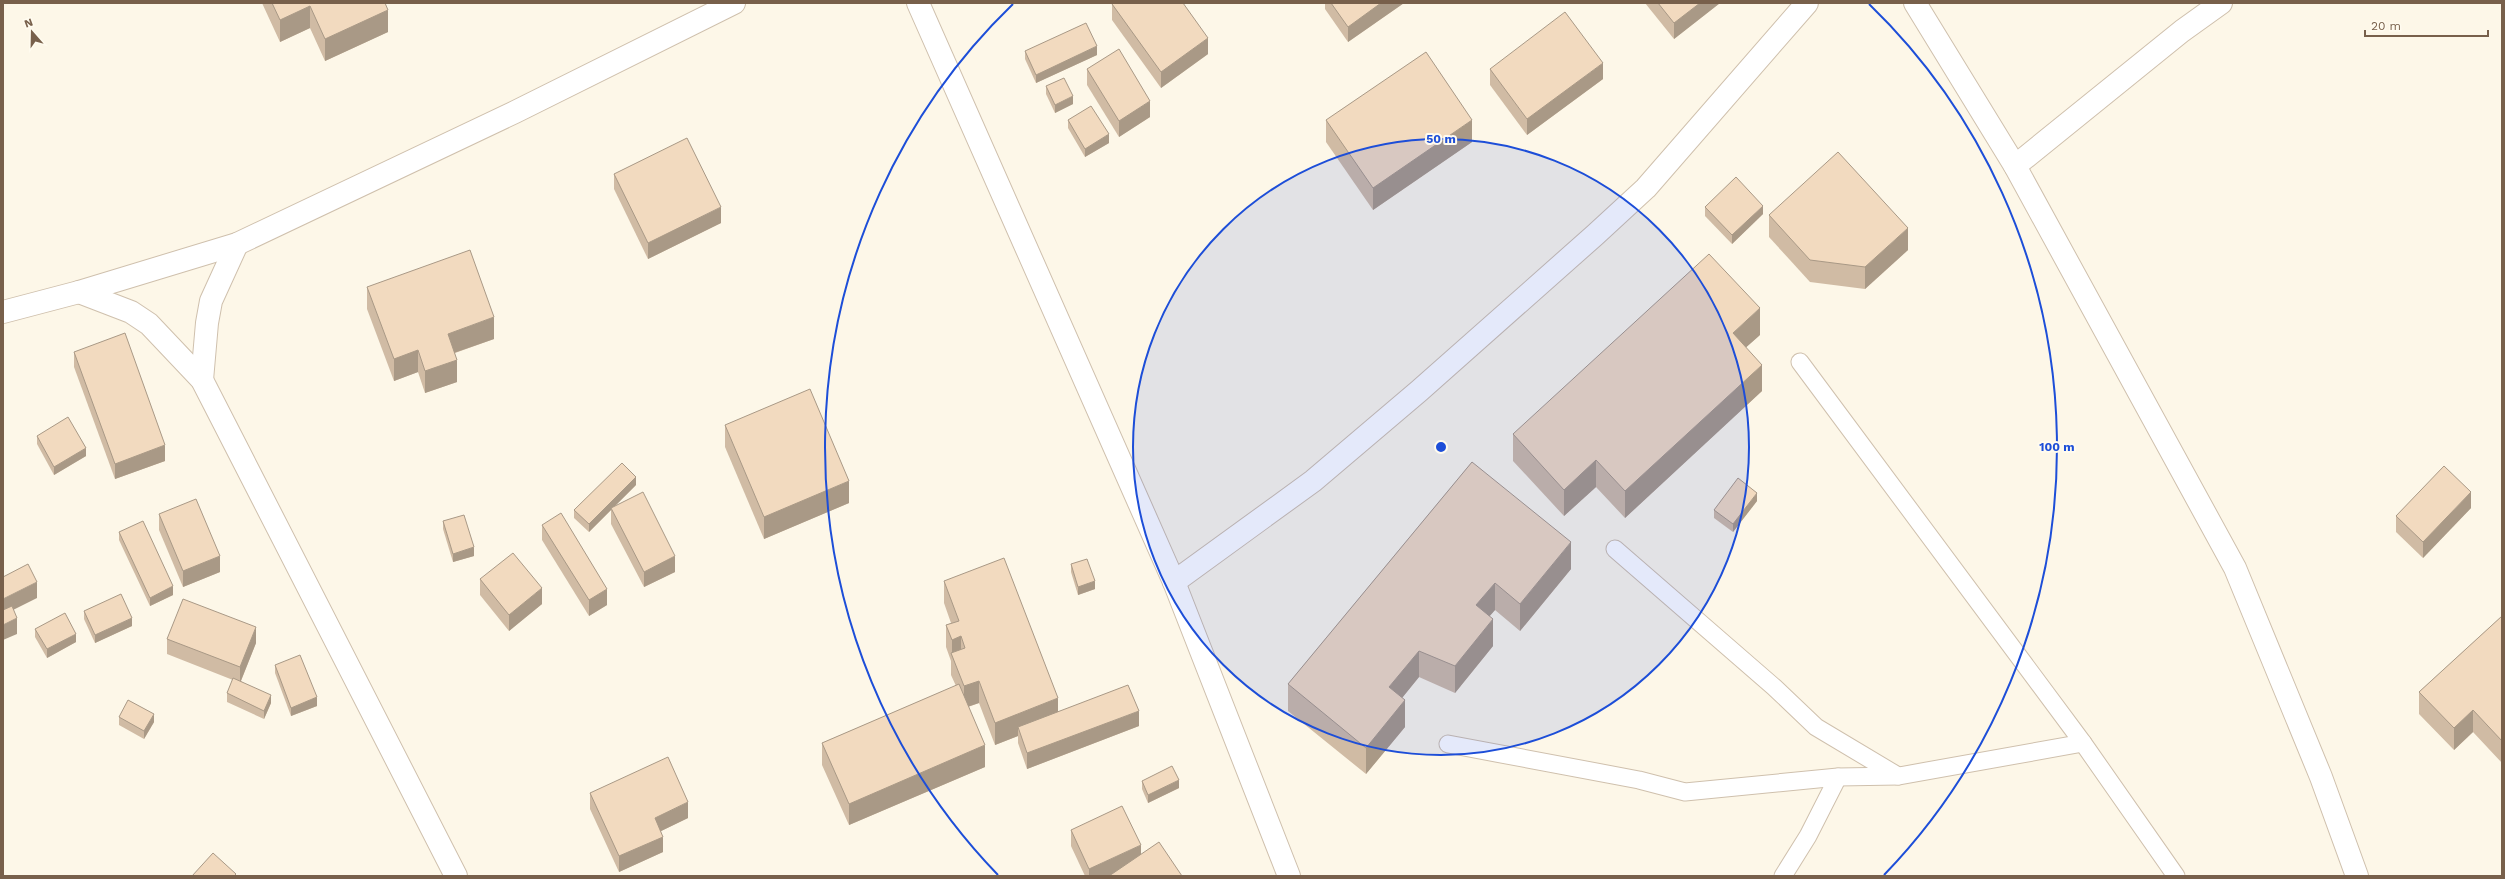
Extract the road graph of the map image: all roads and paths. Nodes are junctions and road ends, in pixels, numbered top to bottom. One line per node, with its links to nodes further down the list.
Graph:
1 (734, 3): 7 (street)
2 (918, 3): 13 (street)
3 (1807, 3): 13 (street)
4 (1915, 3): 6 (street)
5 (2221, 3): 6 (street)
6 (2015, 166): 22 (street)
7 (237, 244): 8 (street); 11 (street)
8 (79, 292): 9 (street); 11 (street)
9 (3, 312)
10 (1800, 362): 14 (lane)
11 (202, 380): 18 (street)
12 (1614, 549): 17 (lane)
13 (1174, 582): 19 (street)
14 (2083, 743): 17 (lane); 21 (lane)
15 (1448, 744): 16 (lane)
16 (1838, 776): 17 (lane); 20 (lane)
17 (1899, 776)
18 (456, 876)
19 (1289, 876)
20 (1783, 876)
21 (2176, 876)
22 (2357, 876)

